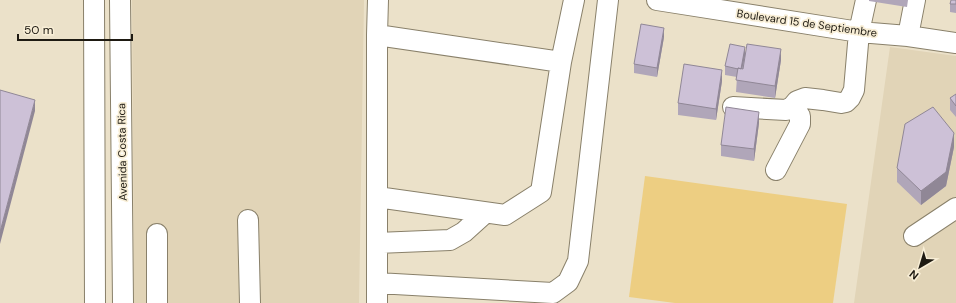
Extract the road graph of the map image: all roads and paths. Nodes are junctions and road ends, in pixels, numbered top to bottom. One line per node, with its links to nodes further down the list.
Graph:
1 (94, 0): 26 (street)
2 (120, 0): 27 (street, Avenida Costa Rica)
3 (378, 0): 11 (street)
4 (574, 0): 14 (street)
5 (608, 0): 25 (street)
6 (658, 0): 9 (street, Boulevard 15 de Septiembre)
7 (866, 0): 10 (street)
8 (915, 0): 12 (street)
9 (736, 6): 10 (street, Boulevard 15 de Septiembre)
10 (859, 32): 12 (street, Boulevard 15 de Septiembre); 16 (street)
11 (377, 36): 14 (street); 18 (street)
12 (908, 36): 13 (street, Boulevard 15 de Septiembre)
13 (956, 42)
14 (561, 62): 20 (street)
15 (733, 107): 16 (street)
16 (792, 107): 17 (street)
17 (776, 170)
18 (377, 197): 20 (street); 24 (street)
19 (956, 208): 23 (street)
20 (485, 213): 24 (street)
21 (248, 220): 29 (street)
22 (157, 234): 28 (street)
23 (914, 236)
24 (377, 243): 25 (street)
25 (378, 283): 30 (street)
26 (95, 303)
27 (123, 303)
28 (157, 303)
29 (250, 303)
30 (378, 303)

